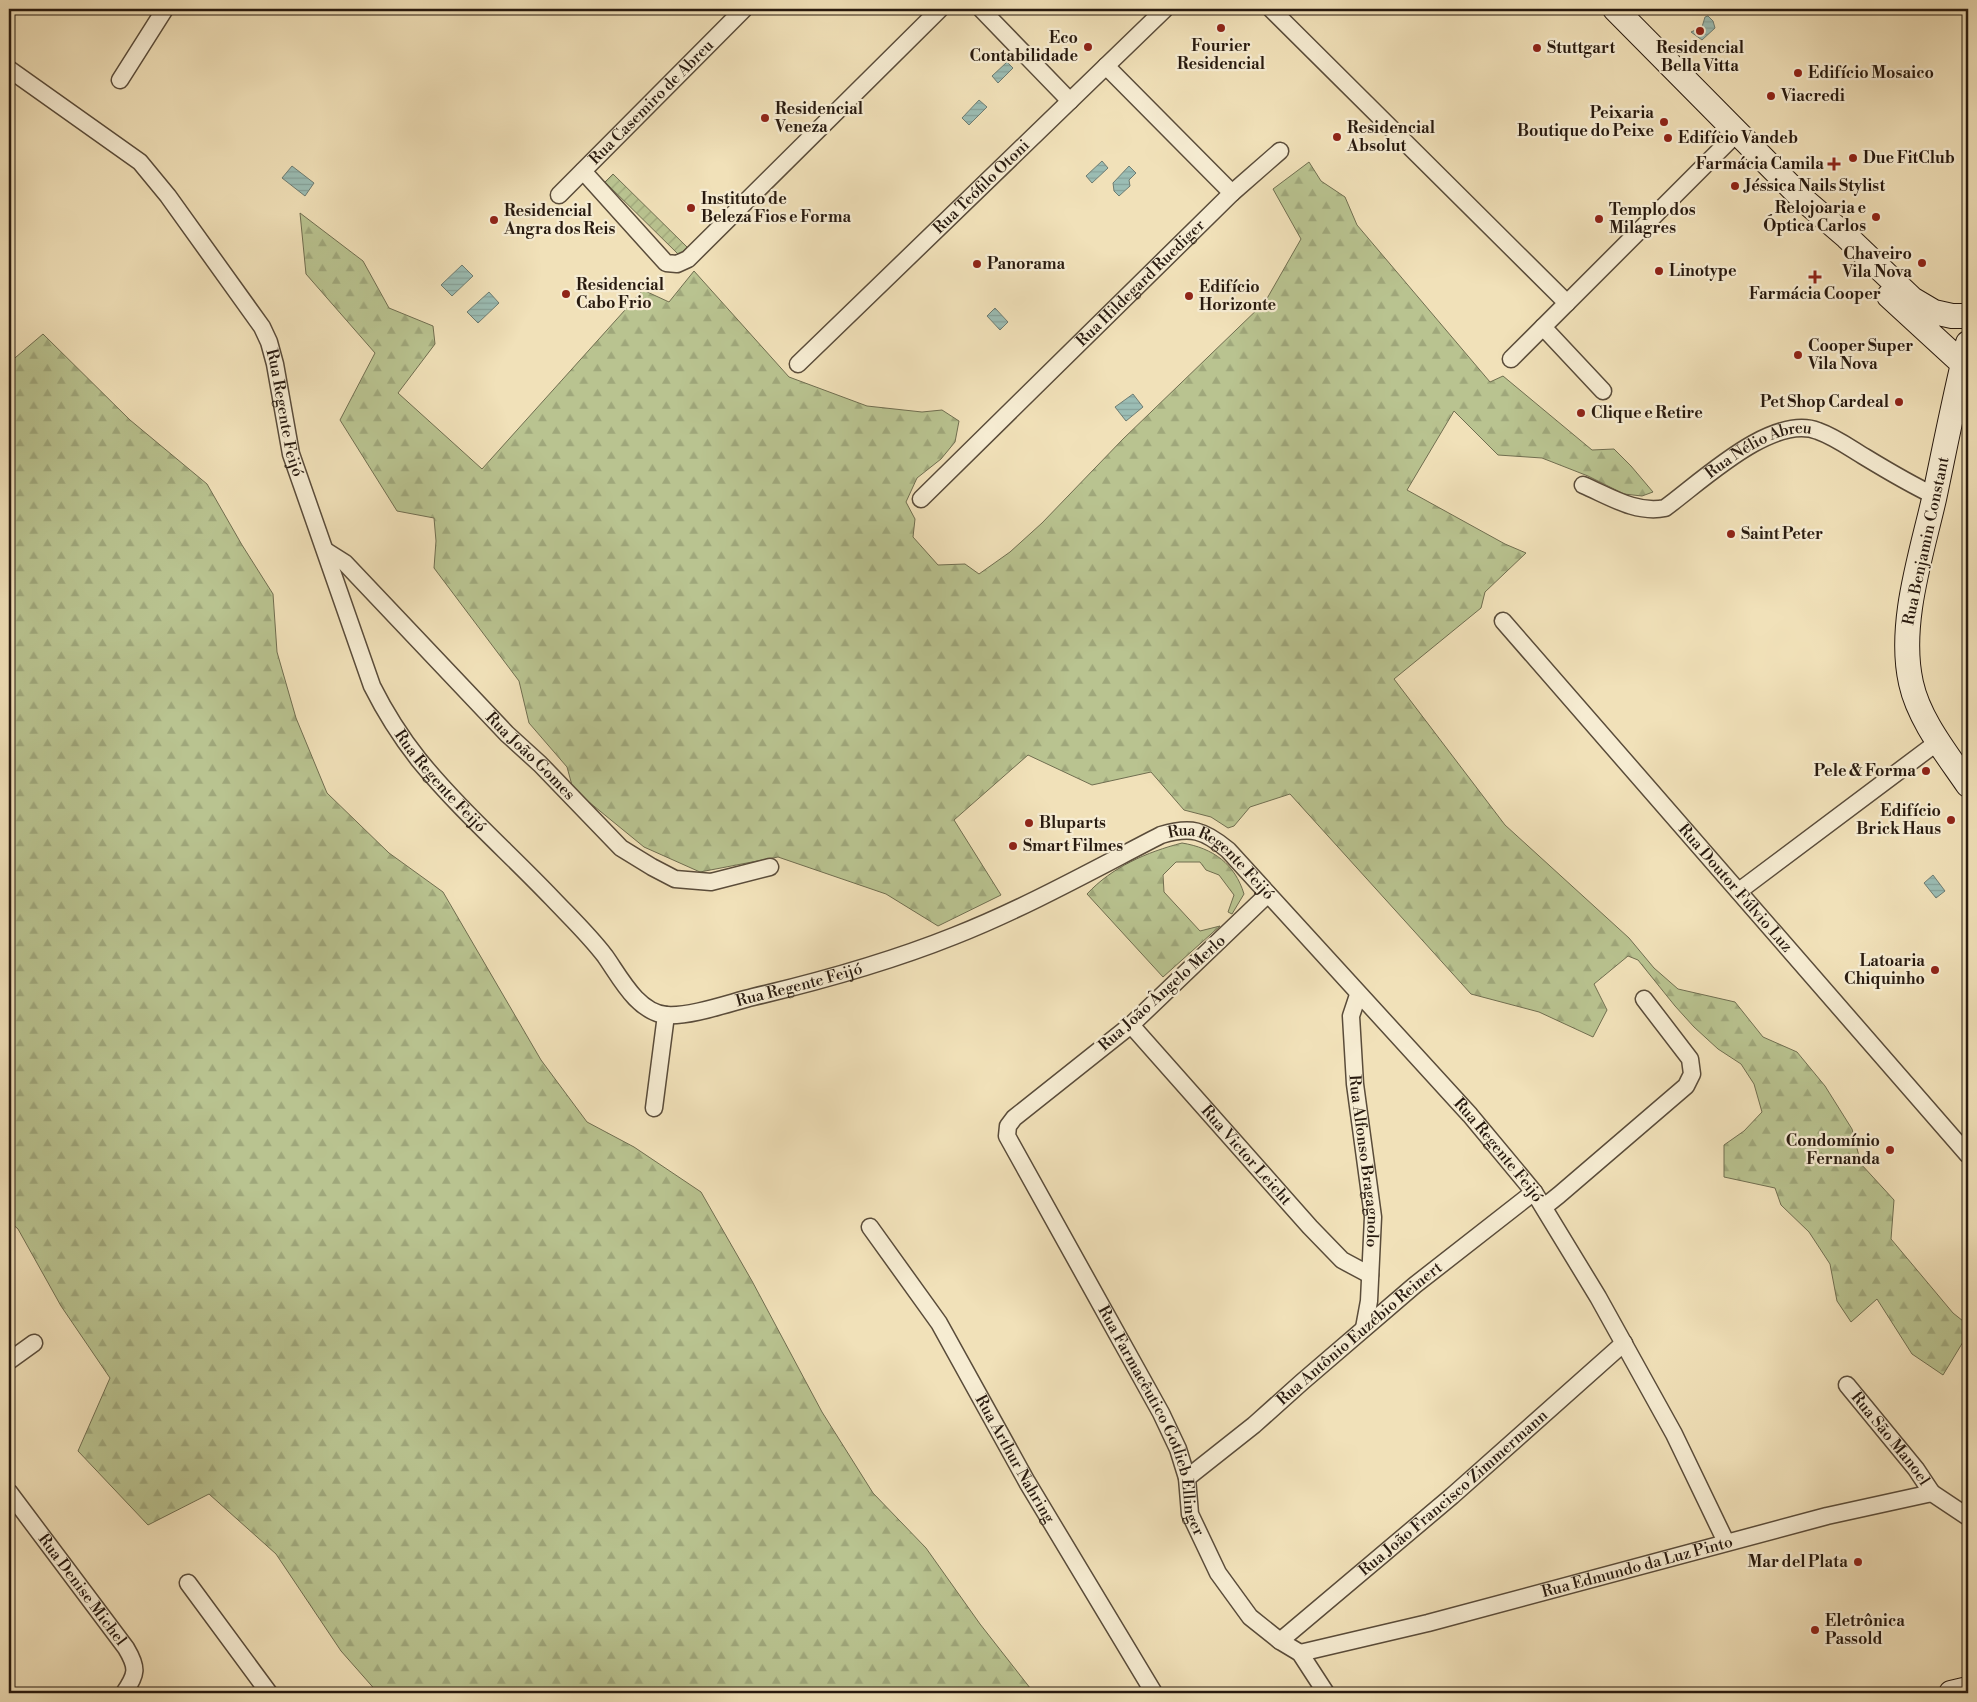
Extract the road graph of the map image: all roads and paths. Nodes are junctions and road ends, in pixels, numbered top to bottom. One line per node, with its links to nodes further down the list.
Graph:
1 (165, 9): 10 (street)
2 (744, 9): 14 (street, Rua Casemiro de Abreu)
3 (940, 9): 14 (street)
4 (981, 9): 11 (street)
5 (1165, 9): 8 (street, Rua Teófilo Otoni)
6 (1271, 9): 18 (street)
7 (1615, 9): 12 (main road)
8 (1106, 66): 11 (street, Rua Teófilo Otoni); 15 (street)
9 (9, 69): 28 (street, Rua Regente Feijó)
10 (120, 80)
11 (1070, 101): 23 (street, Rua Teófilo Otoni)
12 (1738, 132): 17 (main road); 18 (street)
13 (1280, 151): 15 (street, Rua Hildegard Ruediger)
14 (583, 171): 16 (street, Rua Casemiro de Abreu)
15 (1232, 193): 27 (street, Rua Hildegard Ruediger)
16 (558, 196)
17 (1805, 201): 19 (main road); 21 (main road)
18 (1567, 303): 20 (street)
19 (1968, 316)
20 (1543, 327): 22 (street); 24 (street)
21 (1966, 353): 26 (main road, Rua Benjamin Constant)
22 (1511, 359)
23 (798, 364)
24 (1603, 392)
25 (1584, 485): 26 (street, Rua Nélio Abreu)
26 (1935, 496): 30 (main road, Rua Benjamin Constant)
27 (922, 499)
28 (326, 551): 32 (street, Rua João Gomes); 37 (street, Rua Regente Feijó)
29 (1503, 621): 33 (street, Rua Doutor Fúlvio Luz)
30 (1938, 741): 31 (main road, Rua Benjamin Constant); 33 (street)
31 (1968, 785)
32 (770, 867)
33 (1739, 891): 41 (street, Rua Doutor Fúlvio Luz)
34 (1268, 894): 35 (street, Rua Regente Feijó); 37 (street, Rua Regente Feijó); 38 (street, Rua João Ângelo Merlo)
35 (1358, 995): 42 (street, Rua Regente Feijó); 45 (street, Rua Alfonso Bragagnolo)
36 (1644, 999): 43 (street)
37 (666, 1015): 39 (street)
38 (1131, 1026): 40 (street, Rua João Ângelo Merlo); 45 (street, Rua Victor Leicht)
39 (654, 1108)
40 (1008, 1126): 51 (street, Rua Farmacêutico Gotlieb Ellinger)
41 (1968, 1155)
42 (1534, 1192): 43 (street, Rua Regente Feijó); 46 (street, Rua Antônio Euzébio Reinert)
43 (1544, 1206): 48 (street, Rua Regente Feijó)
44 (870, 1227): 62 (street, Rua Arthur Nahring)
45 (1370, 1275): 46 (street, Rua Alfonso Bragagnolo)
46 (1364, 1328): 51 (street, Rua Antônio Euzébio Reinert)
47 (34, 1343): 49 (street)
48 (1624, 1343): 55 (street, Rua Regente Feijó); 57 (street, Rua João Francisco Zimmermann)
49 (9, 1361)
50 (1847, 1385): 53 (street, Rua São Manoel)
51 (1187, 1478): 57 (street, Rua Farmacêutico Gotlieb Ellinger)
52 (9, 1492): 60 (street, Rua Denise Michel)
53 (1932, 1493): 54 (street); 55 (street, Rua Edmundo da Luz Pinto)
54 (1968, 1517)
55 (1726, 1542): 58 (street, Rua Edmundo da Luz Pinto)
56 (188, 1583): 61 (street)
57 (1280, 1641): 58 (street, Rua Farmacêutico Gotlieb Ellinger)
58 (1300, 1653): 63 (street, Rua Farmacêutico Gotlieb Ellinger)
59 (1968, 1689): 64 (main road)
60 (124, 1693)
61 (269, 1693)
62 (1154, 1693)
63 (1326, 1693)
64 (1951, 1693)

